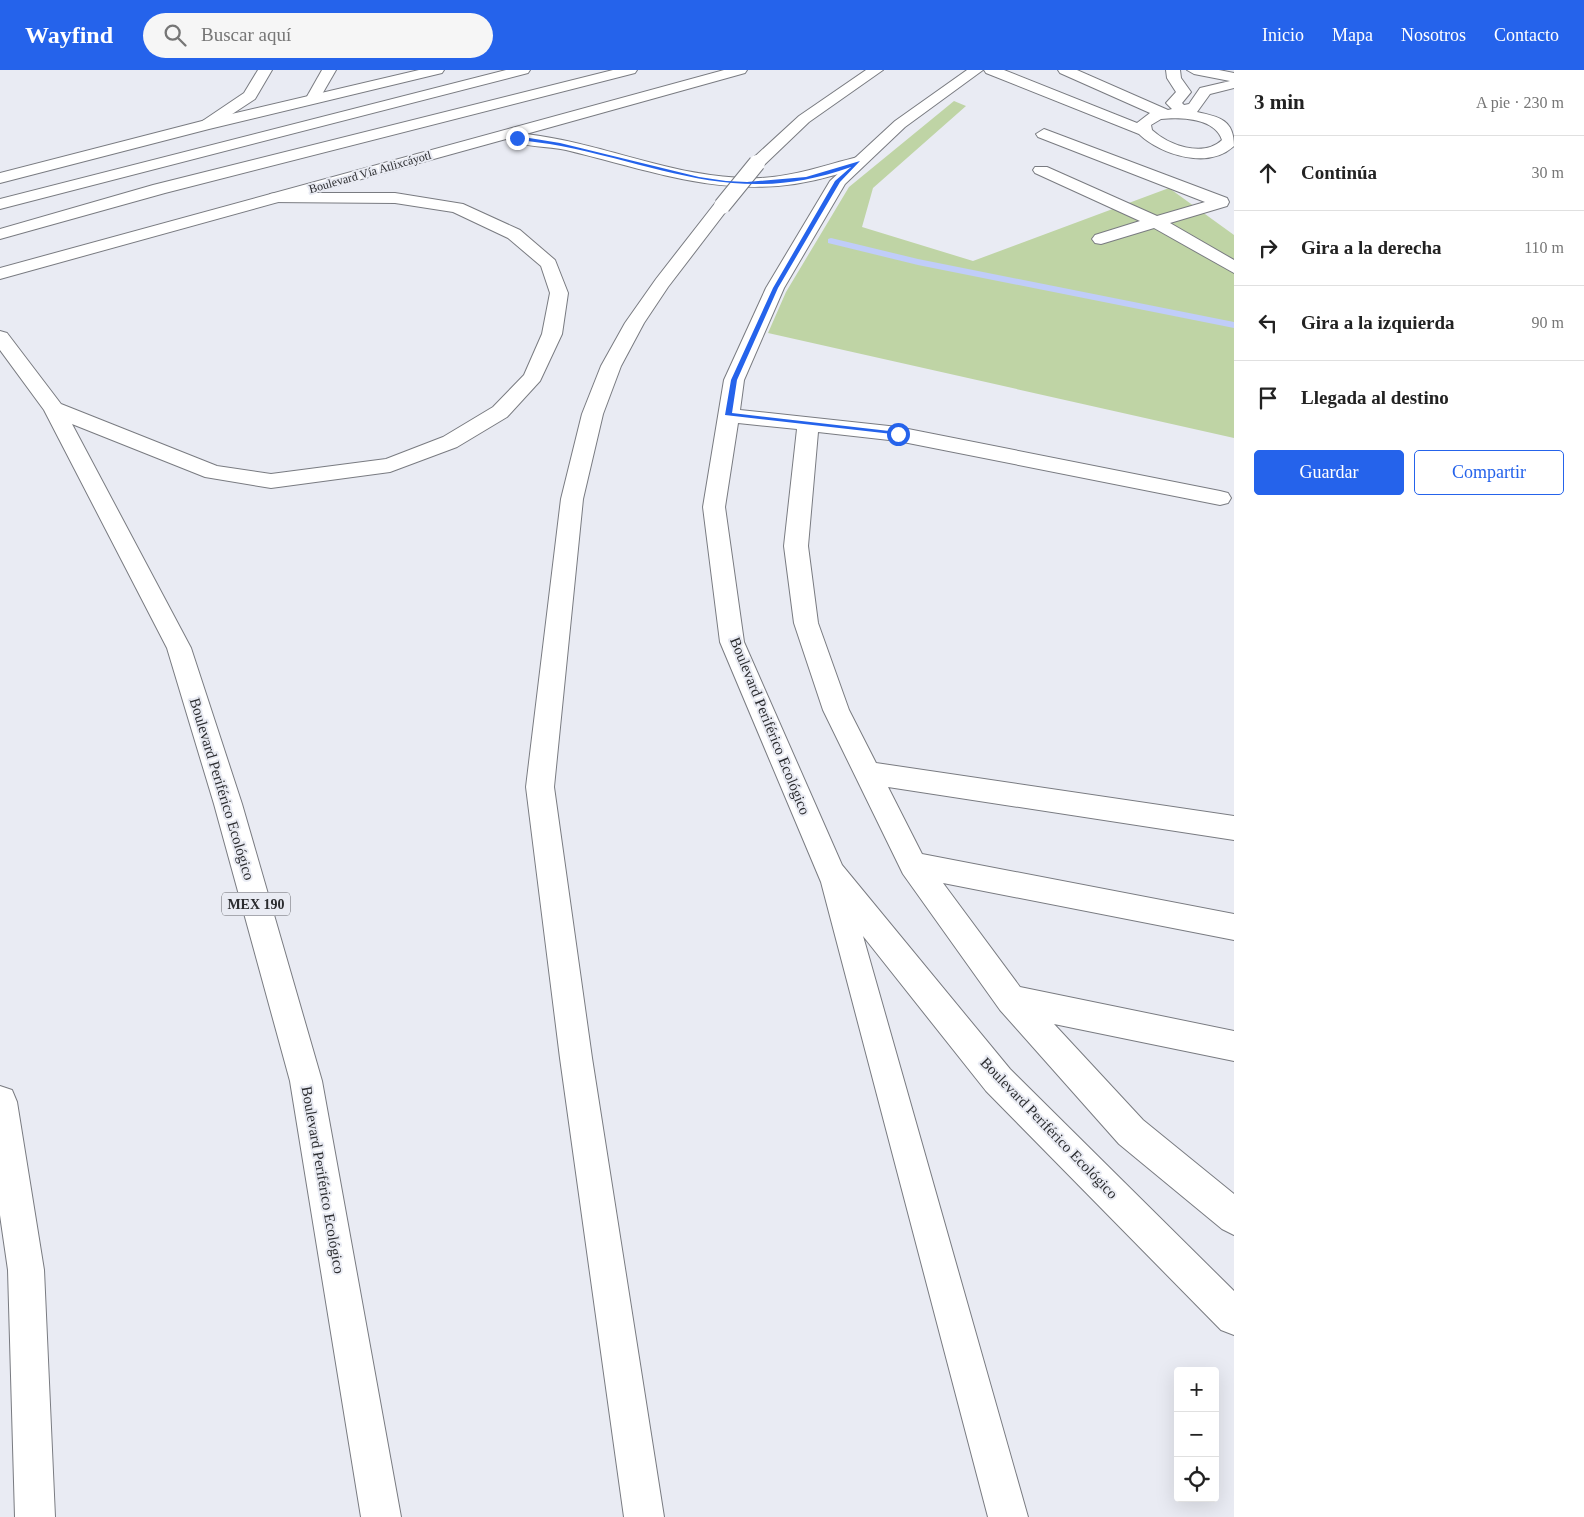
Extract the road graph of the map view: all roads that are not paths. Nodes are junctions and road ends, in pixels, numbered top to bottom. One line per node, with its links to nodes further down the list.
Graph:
1 (265, 70): 20 (main road)
2 (329, 70): 17 (main road)
3 (437, 70): 17 (main road)
4 (523, 70): 29 (main road)
5 (630, 70): 32 (main road)
6 (740, 70): 23 (main road, Boulevard Vía Atlixcáyotl)
7 (876, 70): 53 (main road, bridge)
8 (976, 70): 25 (main road, Boulevard Periférico Ecológico)
9 (991, 70): 21 (main road)
10 (1066, 70): 18 (main road)
11 (1173, 70): 15 (main road)
12 (1194, 70): 13 (main road)
13 (1234, 77)
14 (1234, 84): 16 (main road)
15 (1181, 86): 16 (main road); 18 (main road)
16 (1205, 91): 18 (main road)
17 (312, 100): 20 (main road)
18 (1179, 113): 19 (main road); 21 (main road); 24 (main road)
19 (1234, 115)
20 (206, 125): 27 (main road)
21 (1144, 131): 24 (main road)
22 (1044, 134): 30 (main road)
23 (498, 136): 25 (main road); 28 (main road, Boulevard Vía Atlixcáyotl)
24 (1229, 141)
25 (858, 162): 38 (main road, Boulevard Periférico Ecológico)
26 (1042, 170): 31 (main road)
27 (0, 178)
28 (276, 198): 35 (main road, Boulevard Vía Atlixcáyotl); 37 (main road)
29 (0, 204)
30 (1230, 204): 31 (main road)
31 (1154, 222): 33 (main road); 34 (main road)
32 (0, 234)
33 (1101, 239)
34 (1234, 268)
35 (0, 274)
36 (0, 337): 37 (main road, Boulevard Periférico Ecológico / MEX 190)
37 (54, 409): 52 (main road, Boulevard Periférico Ecológico / MEX 190)
38 (728, 415): 39 (main road); 44 (main road, Boulevard Periférico Ecológico)
39 (808, 424): 40 (main road); 41 (main road)
40 (1220, 498)
41 (868, 773): 42 (main road); 43 (main road)
42 (1234, 828)
43 (914, 865): 45 (main road); 46 (main road)
44 (831, 873): 50 (main road, Boulevard Periférico Ecológico); 54 (main road)
45 (1234, 927)
46 (1011, 1000): 47 (main road); 49 (main road)
47 (1234, 1046)
48 (0, 1102): 51 (main road)
49 (1234, 1217)
50 (1234, 1317)
51 (36, 1517)
52 (381, 1517)
53 (644, 1517)
54 (1008, 1517)

